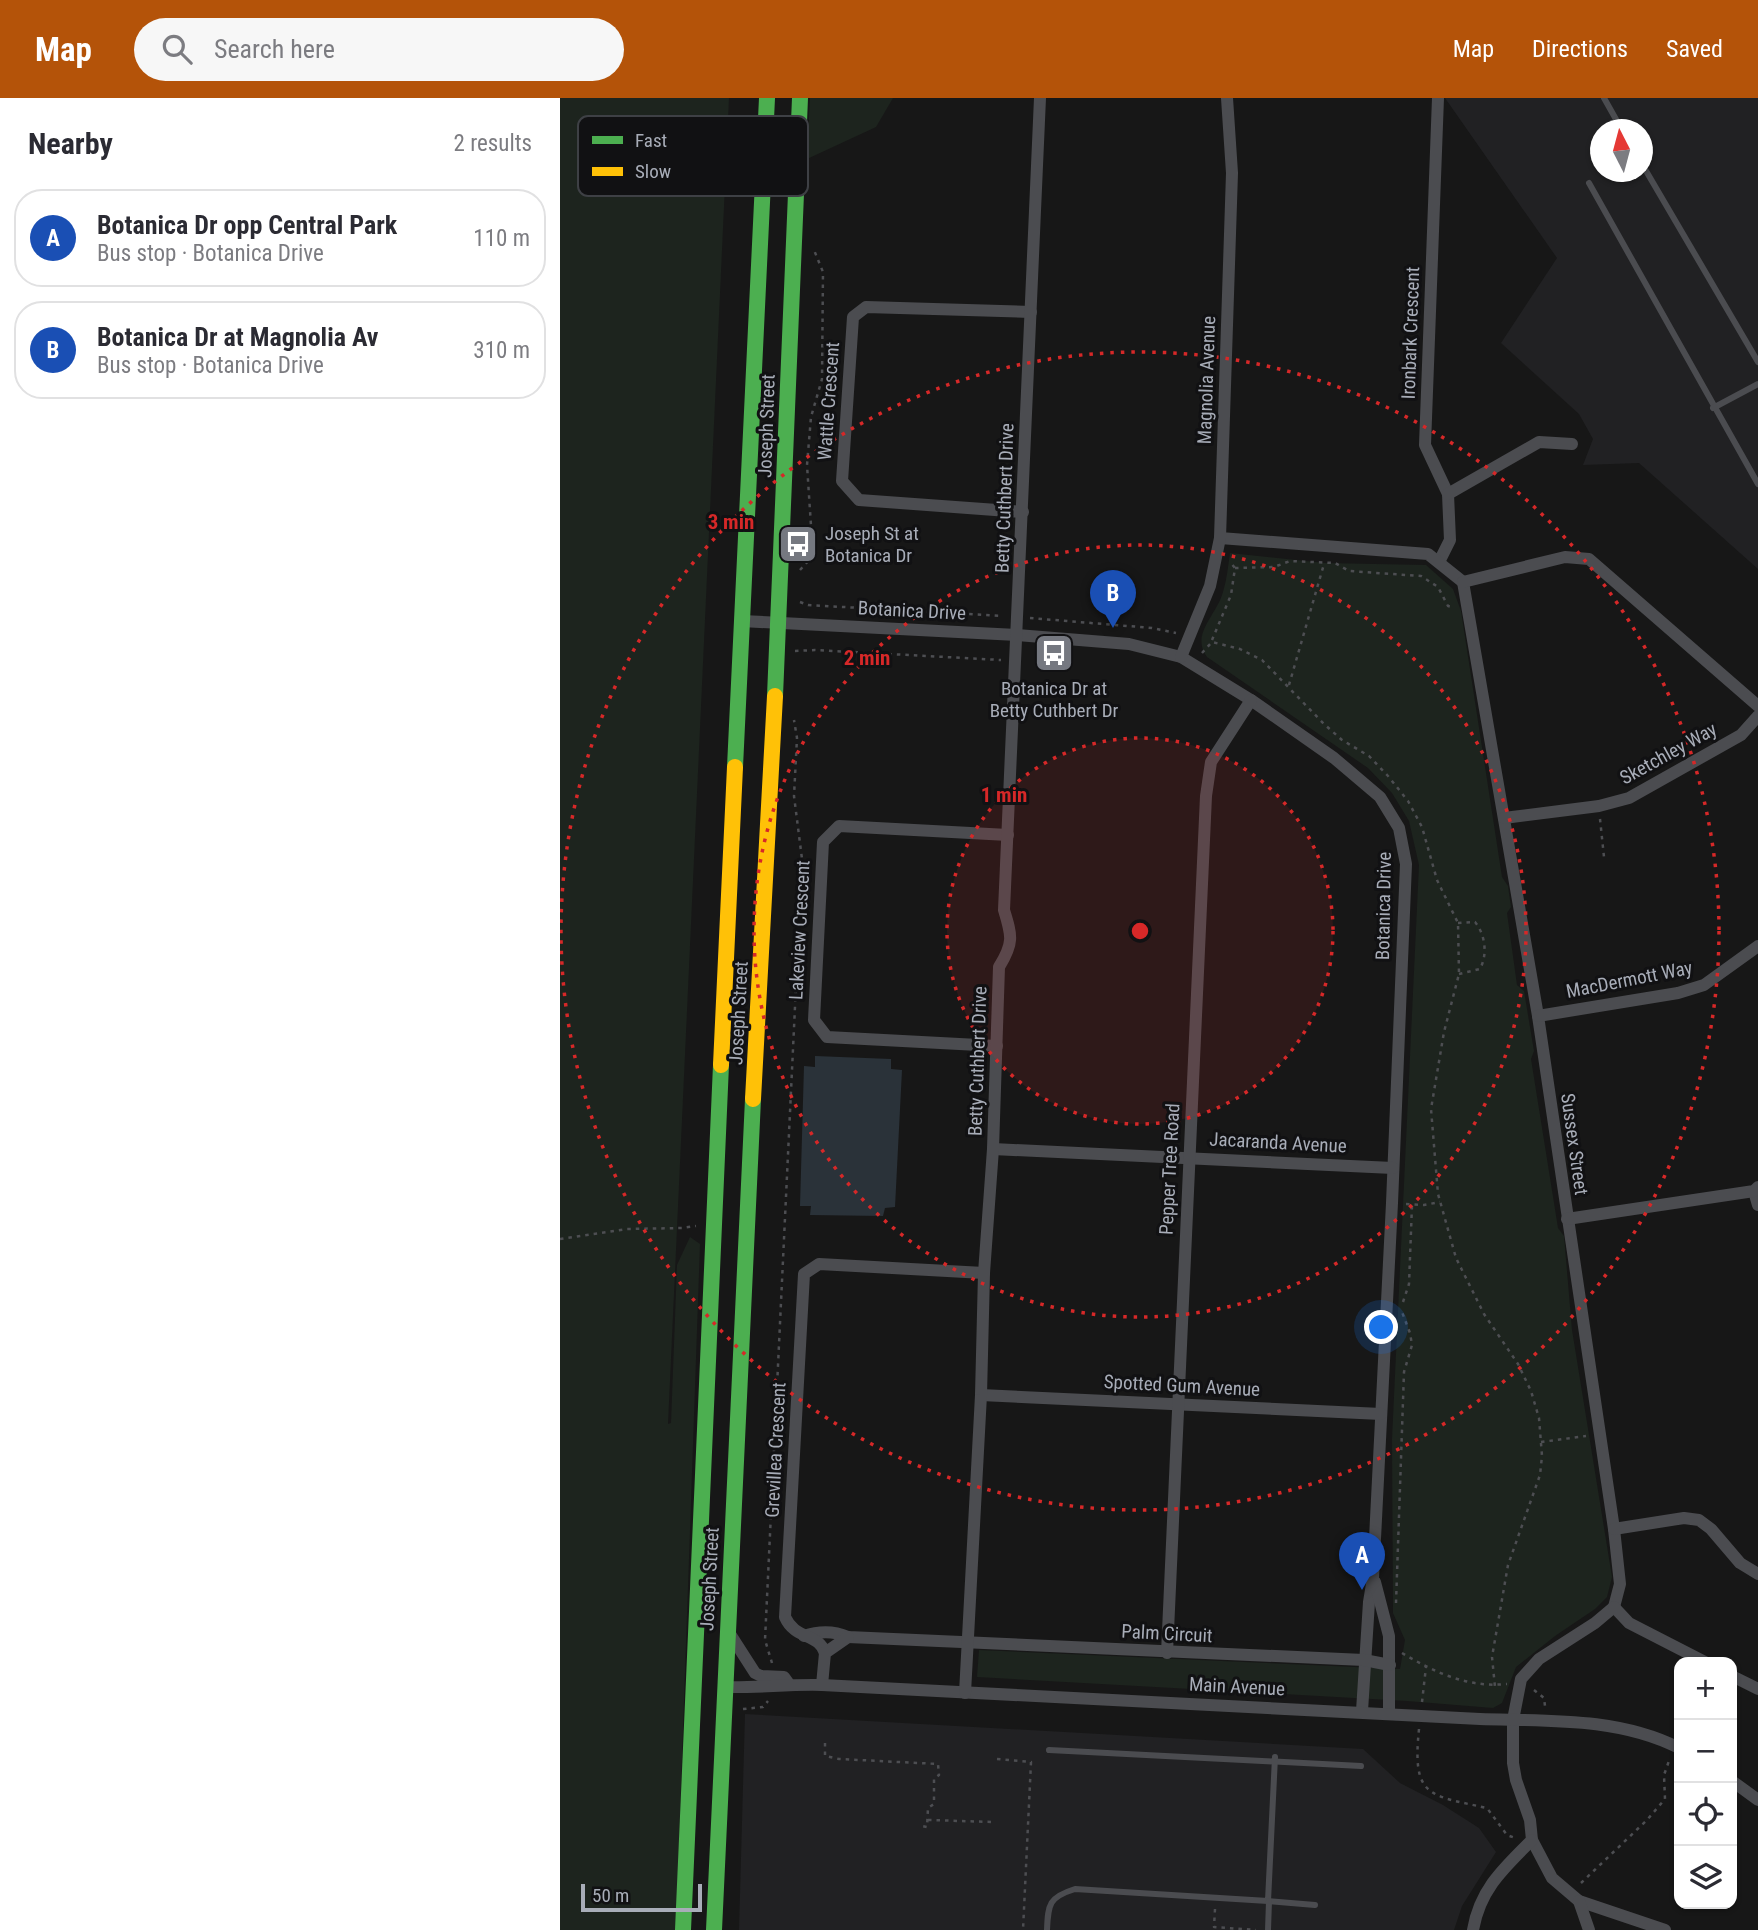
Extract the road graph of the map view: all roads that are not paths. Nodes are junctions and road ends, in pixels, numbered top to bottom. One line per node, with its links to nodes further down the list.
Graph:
1 (767, 98): 7 (highway, Joseph Street)
2 (800, 98): 8 (highway, Joseph Street)
3 (1040, 98): 14 (street, Betty Cuthbert Drive)
4 (1227, 98): 22 (street, Magnolia Avenue)
5 (1438, 98): 20 (street, Ironbark Crescent)
6 (1604, 98): 9 (lane)
7 (766, 116)
8 (799, 116)
9 (1616, 119)
10 (1653, 181): 15 (lane)
11 (1589, 183): 17 (lane)
12 (762, 196): 25 (highway, Joseph Street)
13 (796, 196): 26 (highway, Joseph Street)
14 (1031, 312): 21 (street, Betty Cuthbert Drive); 21 (street, Wattle Crescent)
15 (1758, 362)
16 (1758, 384): 17 (lane)
17 (1713, 408): 19 (lane)
18 (1572, 444): 20 (street)
19 (1758, 485)
20 (1448, 494): 23 (street, Ironbark Crescent)
21 (1023, 512): 27 (street, Betty Cuthbert Drive)
22 (1219, 544): 23 (street); 28 (street, Magnolia Avenue)
23 (1439, 562): 24 (street)
24 (1463, 582): 30 (street); 32 (street, Sussex Street)
25 (742, 621): 26 (street, Botanica Drive); 79 (highway, Joseph Street)
26 (779, 623): 27 (street, Botanica Drive); 51 (highway, Joseph Street)
27 (1017, 635): 28 (street, Botanica Drive); 33 (street, Betty Cuthbert Drive)
28 (1181, 657): 29 (street, Botanica Drive)
29 (1251, 700): 38 (street, Pepper Tree Road); 39 (street, Botanica Drive)
30 (1758, 706)
31 (1758, 716): 32 (street, Sketchley Way)
32 (1504, 818): 35 (street, Sussex Street)
33 (1008, 835): 36 (street, Betty Cuthbert Drive); 36 (street, Lakeview Crescent)
34 (1758, 946): 35 (street, MacDermott Way)
35 (1538, 1016): 42 (street, Sussex Street)
36 (997, 1046): 37 (street, Betty Cuthbert Drive)
37 (993, 1149): 38 (street, Jacaranda Avenue); 43 (street, Betty Cuthbert Drive)
38 (1189, 1157): 39 (street, Jacaranda Avenue); 45 (street, Pepper Tree Road)
39 (1393, 1168): 46 (street, Botanica Drive)
40 (1756, 1189): 41 (street); 42 (street)
41 (1758, 1205)
42 (1567, 1219): 47 (street, Sussex Street)
43 (984, 1273): 44 (street, Betty Cuthbert Drive); 52 (street, Grevillea Crescent)
44 (981, 1395): 45 (street, Spotted Gum Avenue); 54 (street, Betty Cuthbert Drive)
45 (1179, 1404): 46 (street, Spotted Gum Avenue); 56 (street, Pepper Tree Road)
46 (1381, 1414): 49 (street, Botanica Drive)
47 (1614, 1529): 48 (street); 50 (street, Sussex Street)
48 (1758, 1574)
49 (1373, 1578): 58 (street, Botanica Drive); 59 (street, Botanica Drive)
50 (1614, 1607): 57 (street); 68 (street)
51 (727, 1630): 61 (street); 63 (highway, Joseph Street)
52 (804, 1636): 53 (street); 55 (street)
53 (848, 1637): 54 (street); 55 (street)
54 (968, 1641): 56 (street, Palm Circuit); 65 (street, Betty Cuthbert Drive)
55 (825, 1653): 62 (street)
56 (1167, 1653): 58 (street, Palm Circuit)
57 (1695, 1657)
58 (1364, 1660): 59 (street, Palm Circuit); 66 (street, Botanica Drive)
59 (1390, 1665): 67 (street, Botanica Drive)
60 (1737, 1678): 64 (street)
61 (770, 1682): 62 (street, Main Avenue); 63 (street, Main Avenue)
62 (822, 1685): 65 (street, Main Avenue)
63 (724, 1687): 80 (highway, Joseph Street)
64 (1758, 1689)
65 (965, 1693): 66 (street, Main Avenue)
66 (1362, 1711): 67 (street, Main Avenue)
67 (1389, 1713): 68 (street, Main Avenue)
68 (1513, 1720): 69 (street, Main Avenue); 75 (street)
69 (1674, 1746)
70 (1049, 1750): 71 (lane)
71 (1275, 1760): 72 (lane); 76 (lane)
72 (1361, 1766)
73 (1733, 1783): 74 (street)
74 (1758, 1800)
75 (1532, 1840): 77 (street); 83 (street)
76 (1269, 1901): 78 (lane); 81 (lane); 82 (lane)
77 (1579, 1901): 84 (street); 85 (street)
78 (1315, 1905)
79 (683, 1930)
80 (714, 1930)
81 (1047, 1930)
82 (1268, 1930)
83 (1473, 1930)
84 (1589, 1930)
85 (1665, 1930)

